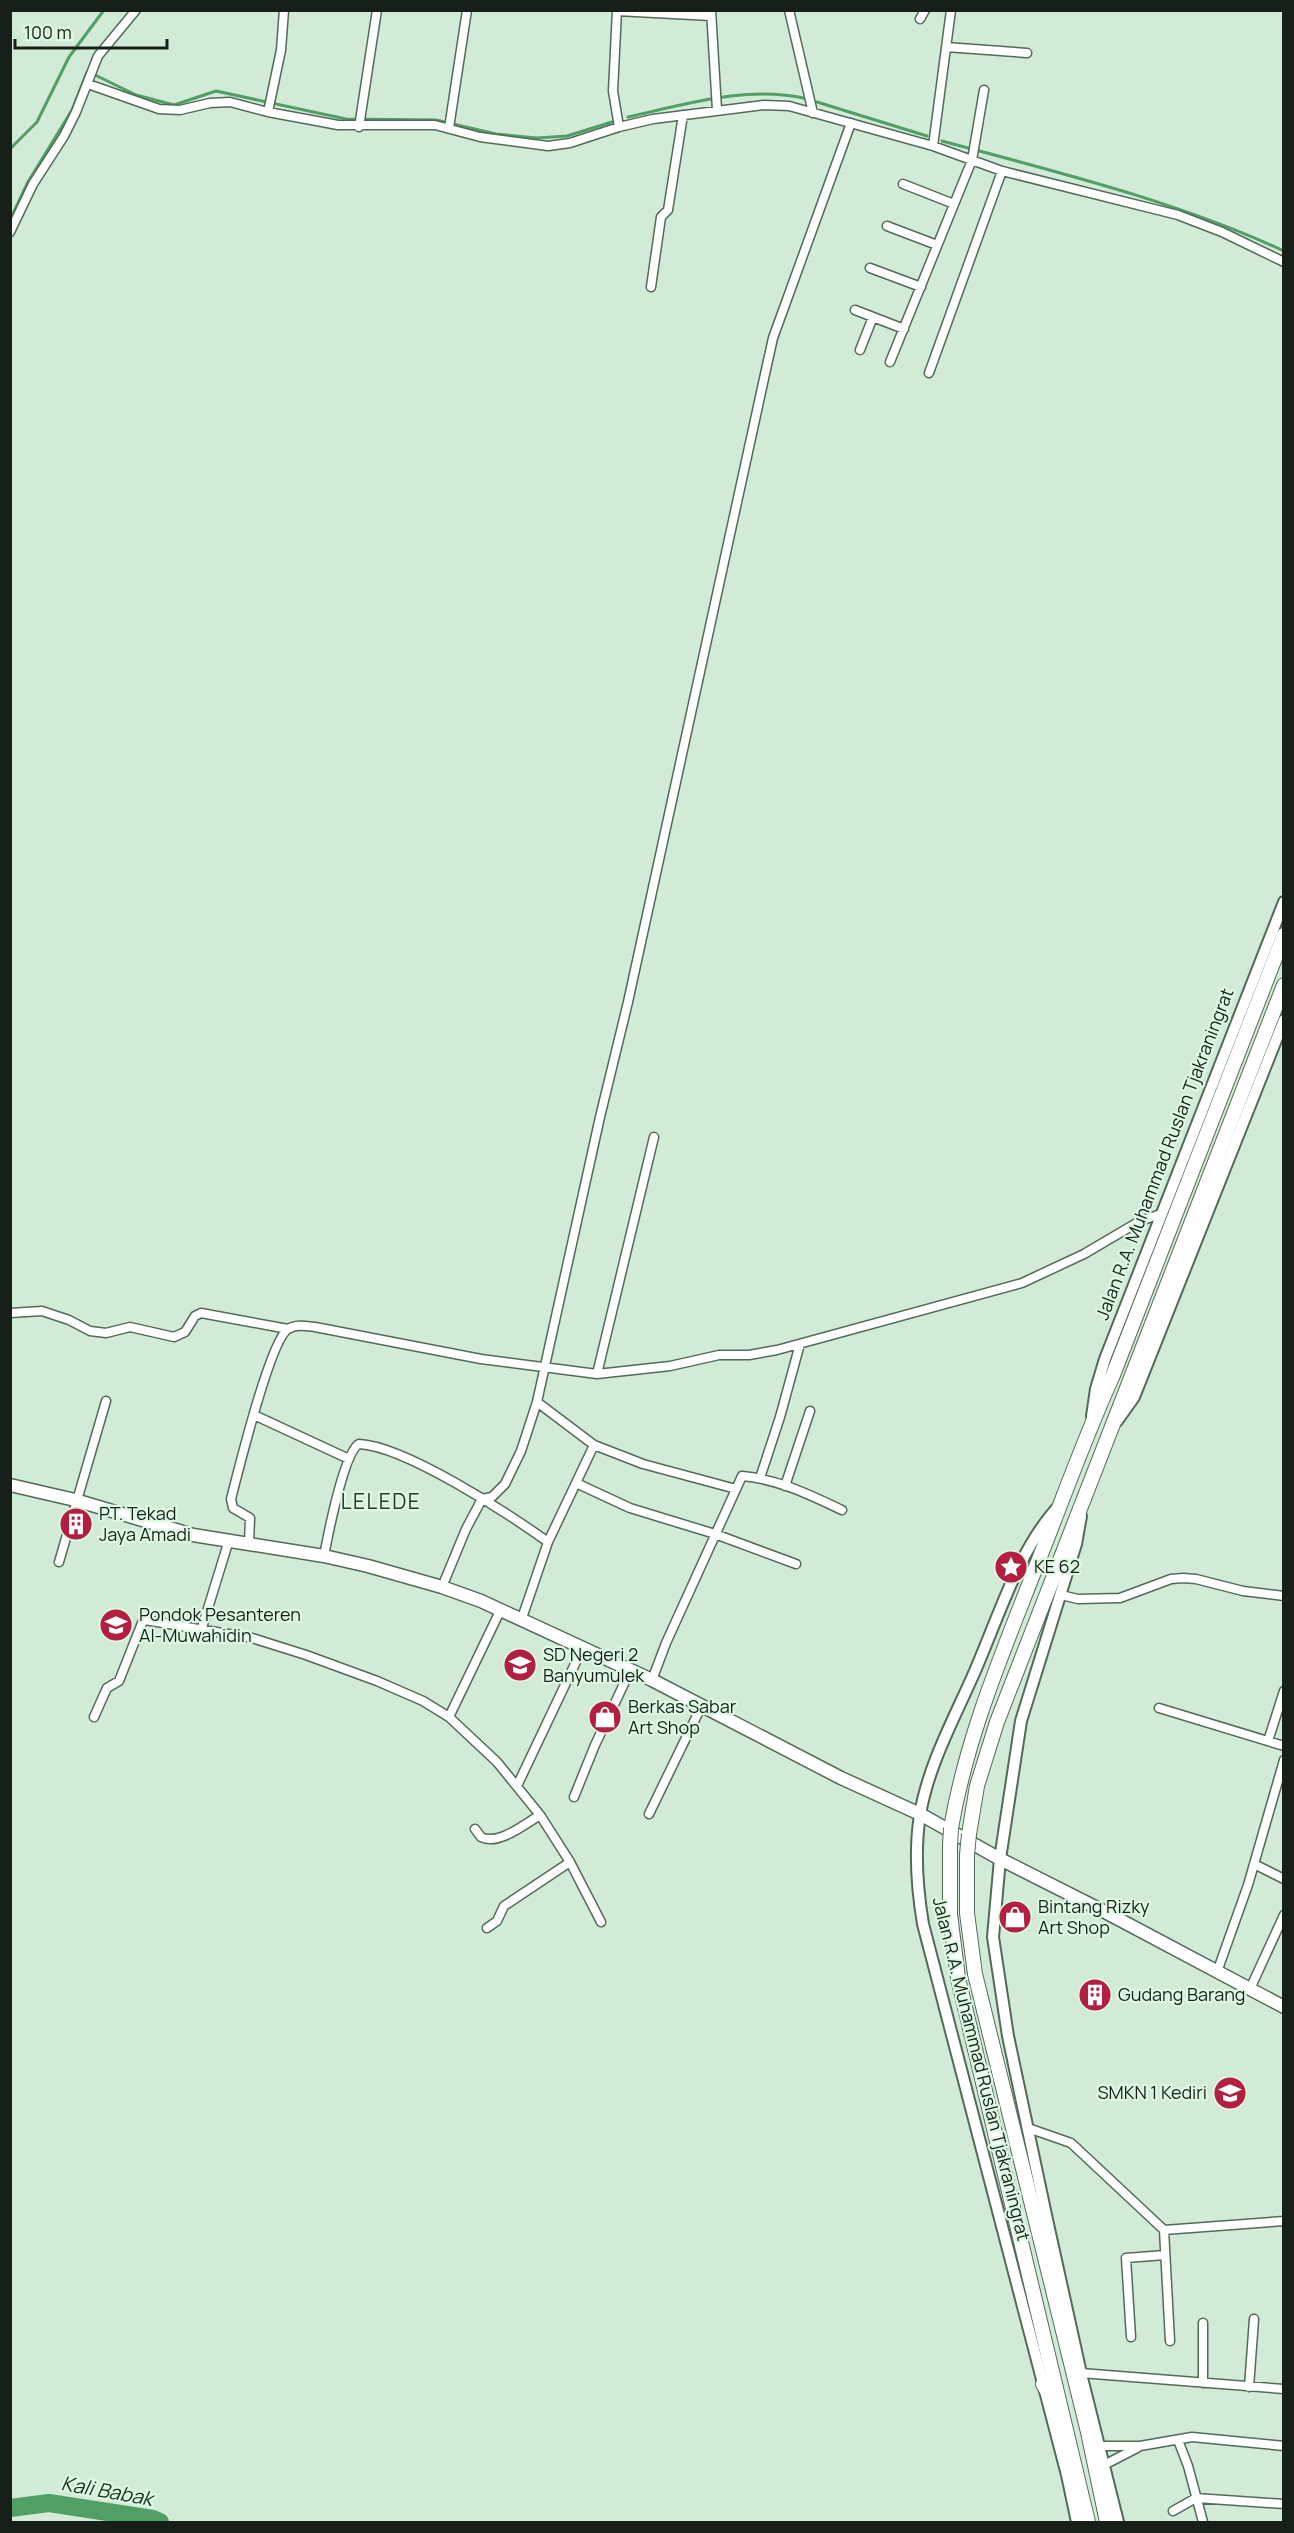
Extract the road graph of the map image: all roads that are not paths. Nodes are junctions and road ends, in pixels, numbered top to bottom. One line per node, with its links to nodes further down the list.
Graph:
1 (136, 10): 14 (street)
2 (284, 10): 17 (street)
3 (377, 10): 20 (street)
4 (467, 10): 22 (street)
5 (789, 10): 18 (street)
6 (925, 10): 11 (street)
7 (951, 10): 12 (street)
8 (617, 11): 9 (street); 23 (street)
9 (636, 11): 10 (street)
10 (711, 13): 16 (street)
11 (920, 19)
12 (946, 47): 13 (street); 24 (street)
13 (1027, 52)
14 (88, 84): 17 (street); 30 (street)
15 (984, 90): 25 (street)
16 (717, 107): 18 (street); 19 (street)
17 (269, 108): 20 (street)
18 (813, 113): 21 (street)
19 (683, 115): 23 (street); 34 (street)
20 (360, 122): 22 (street)
21 (851, 123): 24 (street); 51 (street)
22 (450, 124): 23 (street)
23 (619, 127)
24 (933, 146): 25 (street)
25 (972, 160): 26 (street); 28 (street)
26 (1002, 171): 32 (street); 41 (street)
27 (903, 184): 28 (street)
28 (954, 204): 31 (street)
29 (887, 226): 31 (street)
30 (10, 232)
31 (937, 245): 35 (street)
32 (1284, 262)
33 (870, 268): 35 (street)
34 (651, 287)
35 (921, 287): 38 (street)
36 (855, 310): 37 (street)
37 (873, 317): 38 (street); 39 (street)
38 (904, 329): 40 (street)
39 (860, 350)
40 (890, 362)
41 (928, 373)
42 (1284, 902): 47 (street, Jalan R.A. Muhammad Ruslan Tjakraningrat)
43 (1284, 935): 57 (highway, Jalan R.A. Muhammad Ruslan Tjakraningrat)
44 (1284, 985): 58 (highway, Jalan R.A. Muhammad Ruslan Tjakraningrat)
45 (1284, 1020): 58 (street, Jalan R.A. Muhammad Ruslan Tjakraningrat)
46 (654, 1137): 52 (street)
47 (1161, 1214): 50 (street); 57 (street, Jalan R.A. Muhammad Ruslan Tjakraningrat)
48 (10, 1313): 49 (street)
49 (288, 1329): 51 (street); 56 (street)
50 (800, 1344): 52 (street); 61 (street)
51 (544, 1366): 52 (street); 54 (street)
52 (597, 1374)
53 (106, 1401): 67 (street)
54 (537, 1402): 59 (street); 66 (street)
55 (810, 1411): 64 (street)
56 (254, 1415): 60 (street); 74 (street)
57 (1092, 1422): 68 (highway, Jalan R.A. Muhammad Ruslan Tjakraningrat)
58 (1112, 1428): 69 (highway, Jalan R.A. Muhammad Ruslan Tjakraningrat)
59 (594, 1445): 62 (street); 65 (street)
60 (349, 1459): 66 (street); 75 (street)
61 (760, 1478): 64 (street); 65 (street)
62 (576, 1484): 71 (street); 73 (street)
63 (10, 1485): 67 (main road)
64 (785, 1485): 70 (street)
65 (736, 1489): 71 (street)
66 (482, 1499): 73 (street); 78 (street)
67 (75, 1500): 72 (main road); 76 (street)
68 (1061, 1504): 98 (street, Jalan R.A. Muhammad Ruslan Tjakraningrat); 125 (highway, Jalan R.A. Muhammad Ruslan Tjakraningrat, bridge)
69 (1083, 1504): 79 (street, Jalan R.A. Muhammad Ruslan Tjakraningrat); 124 (highway, Jalan R.A. Muhammad Ruslan Tjakraningrat, bridge)
70 (842, 1510)
71 (716, 1534): 77 (street); 86 (street)
72 (229, 1540): 74 (main road); 83 (street)
73 (548, 1542): 82 (street)
74 (249, 1543): 75 (main road)
75 (324, 1556): 78 (main road)
76 (58, 1562)
77 (796, 1564)
78 (442, 1587): 81 (main road)
79 (1060, 1595): 80 (street); 101 (street, Jalan R.A. Muhammad Ruslan Tjakraningrat)
80 (1284, 1596)
81 (501, 1609): 82 (main road); 91 (street)
82 (522, 1618): 84 (main road)
83 (201, 1631): 90 (street); 91 (street)
84 (583, 1647): 85 (main road); 95 (street)
85 (631, 1669): 86 (main road); 96 (street)
86 (652, 1680): 88 (main road)
87 (1284, 1691): 92 (street)
88 (702, 1705): 97 (street); 98 (main road)
89 (1159, 1708): 92 (street)
90 (94, 1717)
91 (449, 1717): 95 (street)
92 (1268, 1741): 93 (street)
93 (1284, 1746)
94 (1284, 1760): 103 (street)
95 (517, 1786): 99 (street)
96 (574, 1797)
97 (649, 1814)
98 (920, 1814): 101 (main road); 121 (street, Jalan R.A. Muhammad Ruslan Tjakraningrat)
99 (540, 1815): 100 (street); 102 (street)
100 (475, 1828)
101 (1000, 1859): 108 (main road); 111 (street, Jalan R.A. Muhammad Ruslan Tjakraningrat)
102 (570, 1862): 106 (street); 107 (street)
103 (1254, 1864): 104 (street); 108 (street)
104 (1284, 1880)
105 (1284, 1915): 109 (street)
106 (601, 1922)
107 (487, 1928)
108 (1217, 1972): 109 (main road)
109 (1250, 1989): 110 (main road)
110 (1284, 2007)
111 (1028, 2128): 113 (street); 119 (street, Jalan R.A. Muhammad Ruslan Tjakraningrat)
112 (1284, 2221): 113 (street)
113 (1164, 2229): 114 (street)
114 (1165, 2255): 117 (street); 118 (street)
115 (1254, 2319): 122 (street)
116 (1203, 2323): 120 (street)
117 (1131, 2337)
118 (1170, 2341)
119 (1081, 2375): 120 (street); 124 (highway); 128 (street, Jalan R.A. Muhammad Ruslan Tjakraningrat)
120 (1203, 2383): 122 (street)
121 (1043, 2384): 125 (highway); 133 (street, Jalan R.A. Muhammad Ruslan Tjakraningrat)
122 (1249, 2387): 123 (street)
123 (1284, 2389)
124 (1081, 2410): 126 (highway, Jalan R.A. Muhammad Ruslan Tjakraningrat)
125 (1062, 2417): 131 (highway, Jalan R.A. Muhammad Ruslan Tjakraningrat)
126 (1088, 2432): 128 (highway); 139 (highway, Jalan R.A. Muhammad Ruslan Tjakraningrat)
127 (1178, 2440): 129 (street); 130 (street); 134 (street)
128 (1099, 2446): 129 (street); 132 (street, Jalan R.A. Muhammad Ruslan Tjakraningrat)
129 (1140, 2446): 132 (street)
130 (1284, 2446)
131 (1070, 2448): 133 (highway); 138 (highway, Jalan R.A. Muhammad Ruslan Tjakraningrat)
132 (1104, 2465): 140 (street, Jalan R.A. Muhammad Ruslan Tjakraningrat)
133 (1067, 2475): 137 (street, Jalan R.A. Muhammad Ruslan Tjakraningrat)
134 (1196, 2498): 135 (street); 136 (street); 141 (street)
135 (1284, 2504)
136 (1173, 2511)
137 (1077, 2523)
138 (1088, 2523)
139 (1107, 2523)
140 (1118, 2523)
141 (1203, 2523)

